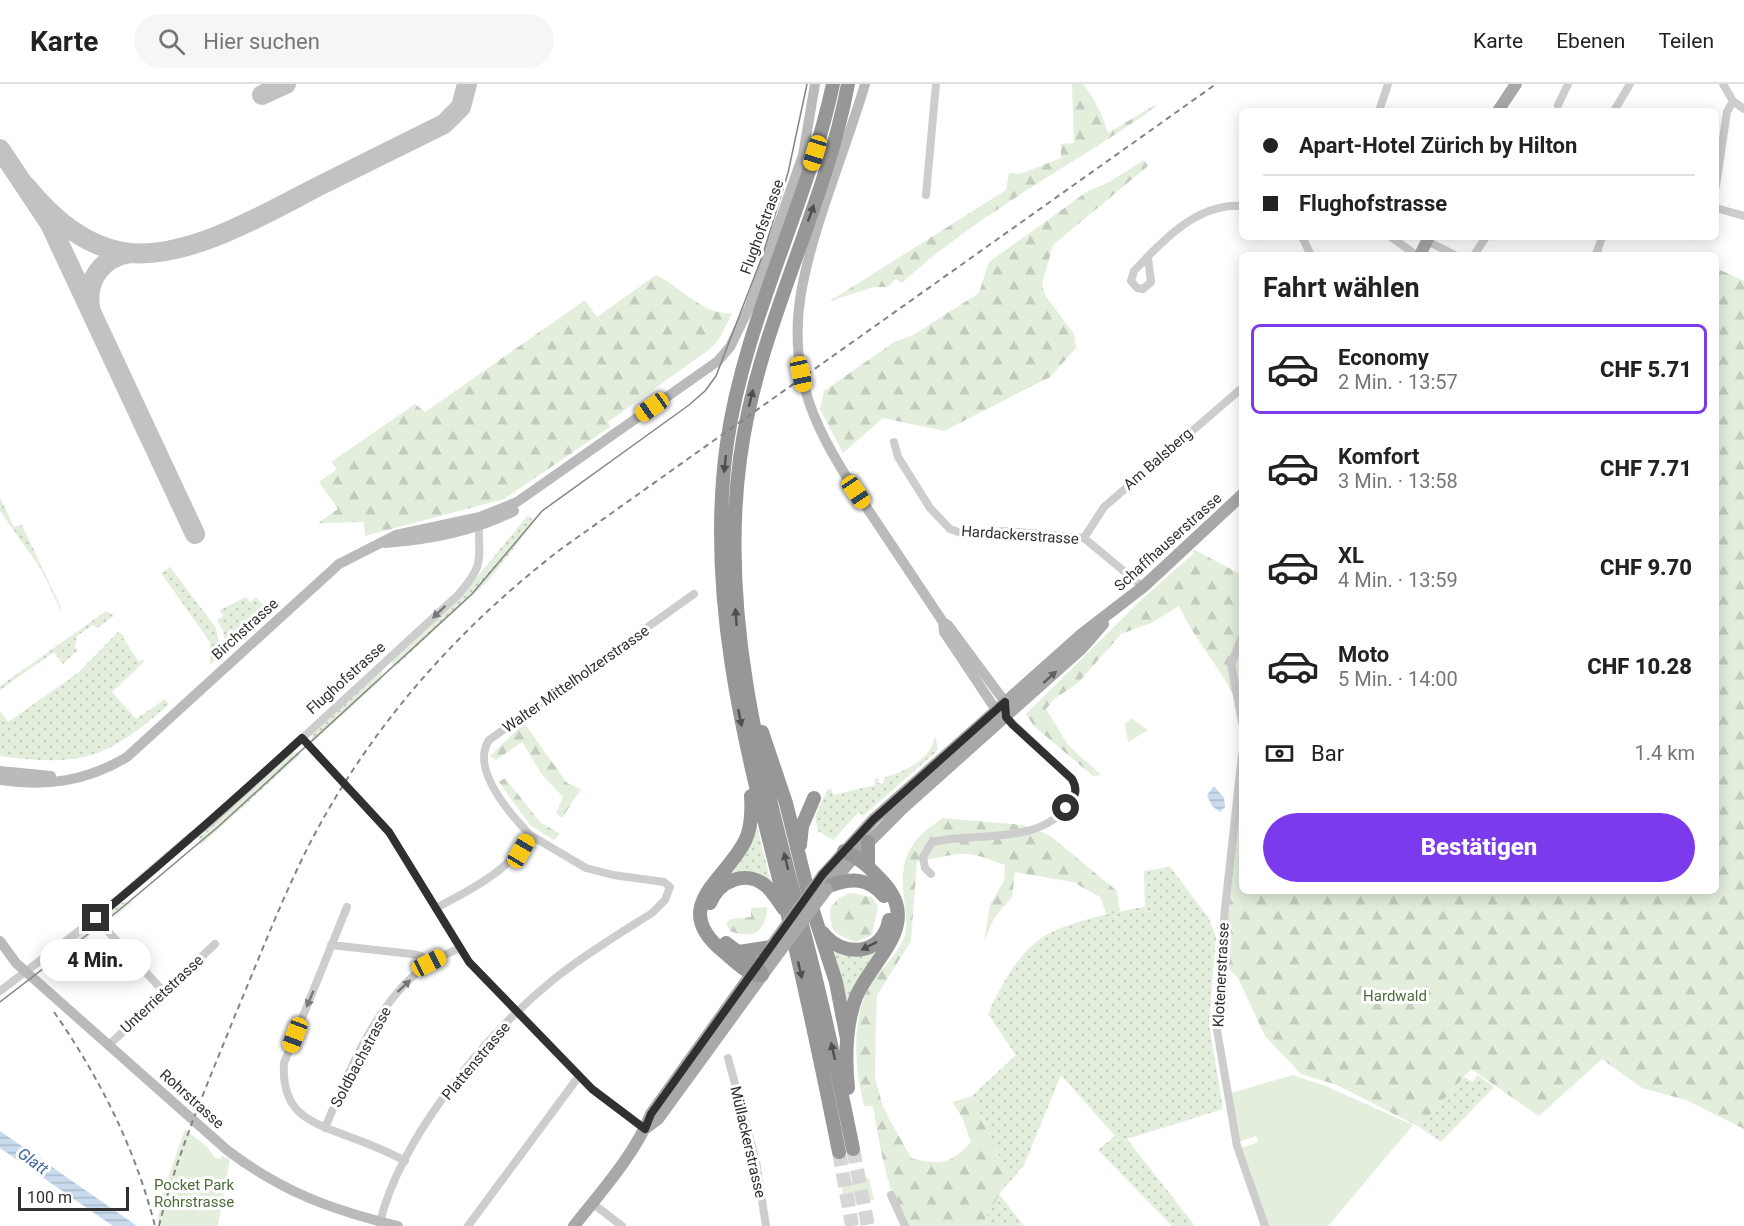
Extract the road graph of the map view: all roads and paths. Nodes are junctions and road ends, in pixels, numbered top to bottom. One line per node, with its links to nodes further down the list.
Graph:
1 (815, 84): 30 (main road, Flughofstrasse)
2 (833, 84): 39 (highway, one-way to 39)
3 (848, 84): 35 (highway, one-way to 3)
4 (865, 84): 37 (main road)
5 (936, 84): 18 (street)
6 (1388, 84): 13 (street)
7 (1516, 84): 14 (main road)
8 (1568, 84): 12 (street)
9 (1630, 84): 15 (street)
10 (1723, 84): 11 (street)
11 (1733, 100): 16 (street); 17 (street)
12 (1558, 105)
13 (1379, 108)
14 (1500, 108)
15 (1616, 108)
16 (1744, 109)
17 (1719, 166)
18 (926, 195)
19 (1239, 206): 26 (street)
20 (1719, 209): 21 (street)
21 (1744, 216)
22 (1396, 240): 24 (street)
23 (1430, 240): 25 (street)
24 (1414, 252)
25 (1450, 252)
26 (1148, 258)
27 (1239, 391): 31 (street, Am Balsberg)
28 (894, 442): 31 (street, Hardackerstrasse)
29 (1239, 498): 32 (main road, Schaffhauserstrasse)
30 (480, 521): 38 (street, Flughofstrasse, one-way to 38); 40 (main road, Birchstrasse)
31 (1083, 537): 32 (street, Hardackerstrasse)
32 (1143, 587): 37 (main road, Schaffhauserstrasse)
33 (694, 594): 43 (street, Walter Mittelholzerstrasse)
34 (1239, 644): 36 (street)
35 (743, 675): 42 (highway); 75 (highway, one-way to 35)
36 (1239, 708)
37 (1002, 710): 44 (main road, Schaffhauserstrasse); 45 (main road, Schaffhauserstrasse); 48 (street)
38 (302, 738): 53 (street); 64 (street, Flughofstrasse)
39 (751, 770): 54 (highway); 65 (highway)
40 (1, 778)
41 (1239, 783): 86 (street, Klotenerstrasse)
42 (786, 803): 46 (highway); 46 (highway)
43 (530, 835): 51 (street, Walter Mittelholzerstrasse); 53 (street)
44 (868, 842): 45 (main road, Schaffhauserstrasse); 47 (highway)
45 (849, 856): 47 (highway); 49 (main road, Schaffhauserstrasse); 50 (highway)
46 (799, 859): 56 (highway)
47 (868, 866): 69 (highway)
48 (931, 874)
49 (826, 883): 50 (highway); 61 (main road, Schaffhauserstrasse, bridge)
50 (872, 883): 56 (highway, one-way to 56)
51 (670, 890): 68 (street, Plattenstrasse)
52 (346, 907): 59 (street)
53 (436, 908): 60 (street)
54 (787, 913): 62 (highway); 75 (highway, one-way to 75)
55 (104, 927): 67 (street)
56 (819, 927): 69 (highway)
57 (0, 941): 64 (main road, Rohrstrasse)
58 (215, 944): 67 (street, Unterrietstrasse)
59 (331, 945): 63 (street); 73 (street, one-way to 73)
60 (459, 949): 63 (street, Soldbachstrasse); 68 (street)
61 (773, 950): 62 (highway); 65 (main road, Schaffhauserstrasse)
62 (739, 952): 65 (highway)
63 (429, 963): 73 (street, Soldbachstrasse, one-way to 63)
64 (26, 970): 66 (street, Flughofstrasse); 70 (main road, Rohrstrasse)
65 (757, 972): 74 (main road, Schaffhauserstrasse)
66 (0, 991)
67 (164, 992): 70 (street, Unterrietstrasse)
68 (519, 1012): 72 (street); 76 (street, Plattenstrasse)
69 (847, 1039): 75 (highway)
70 (109, 1045): 79 (main road, Rohrstrasse)
71 (728, 1058): 84 (street, Müllackerstrasse)
72 (579, 1076): 74 (street); 81 (street)
73 (325, 1128): 76 (street)
74 (645, 1129): 78 (main road, Schaffhauserstrasse)
75 (849, 1150)
76 (405, 1161): 79 (street, Plattenstrasse)
77 (891, 1195): 85 (street)
78 (592, 1203): 82 (main road, Schaffhauserstrasse); 83 (street)
79 (380, 1222): 80 (main road, Rohrstrasse)
80 (398, 1226)
81 (468, 1226)
82 (573, 1226)
83 (622, 1226)
84 (766, 1226)
85 (905, 1226)
86 (1265, 1226)

